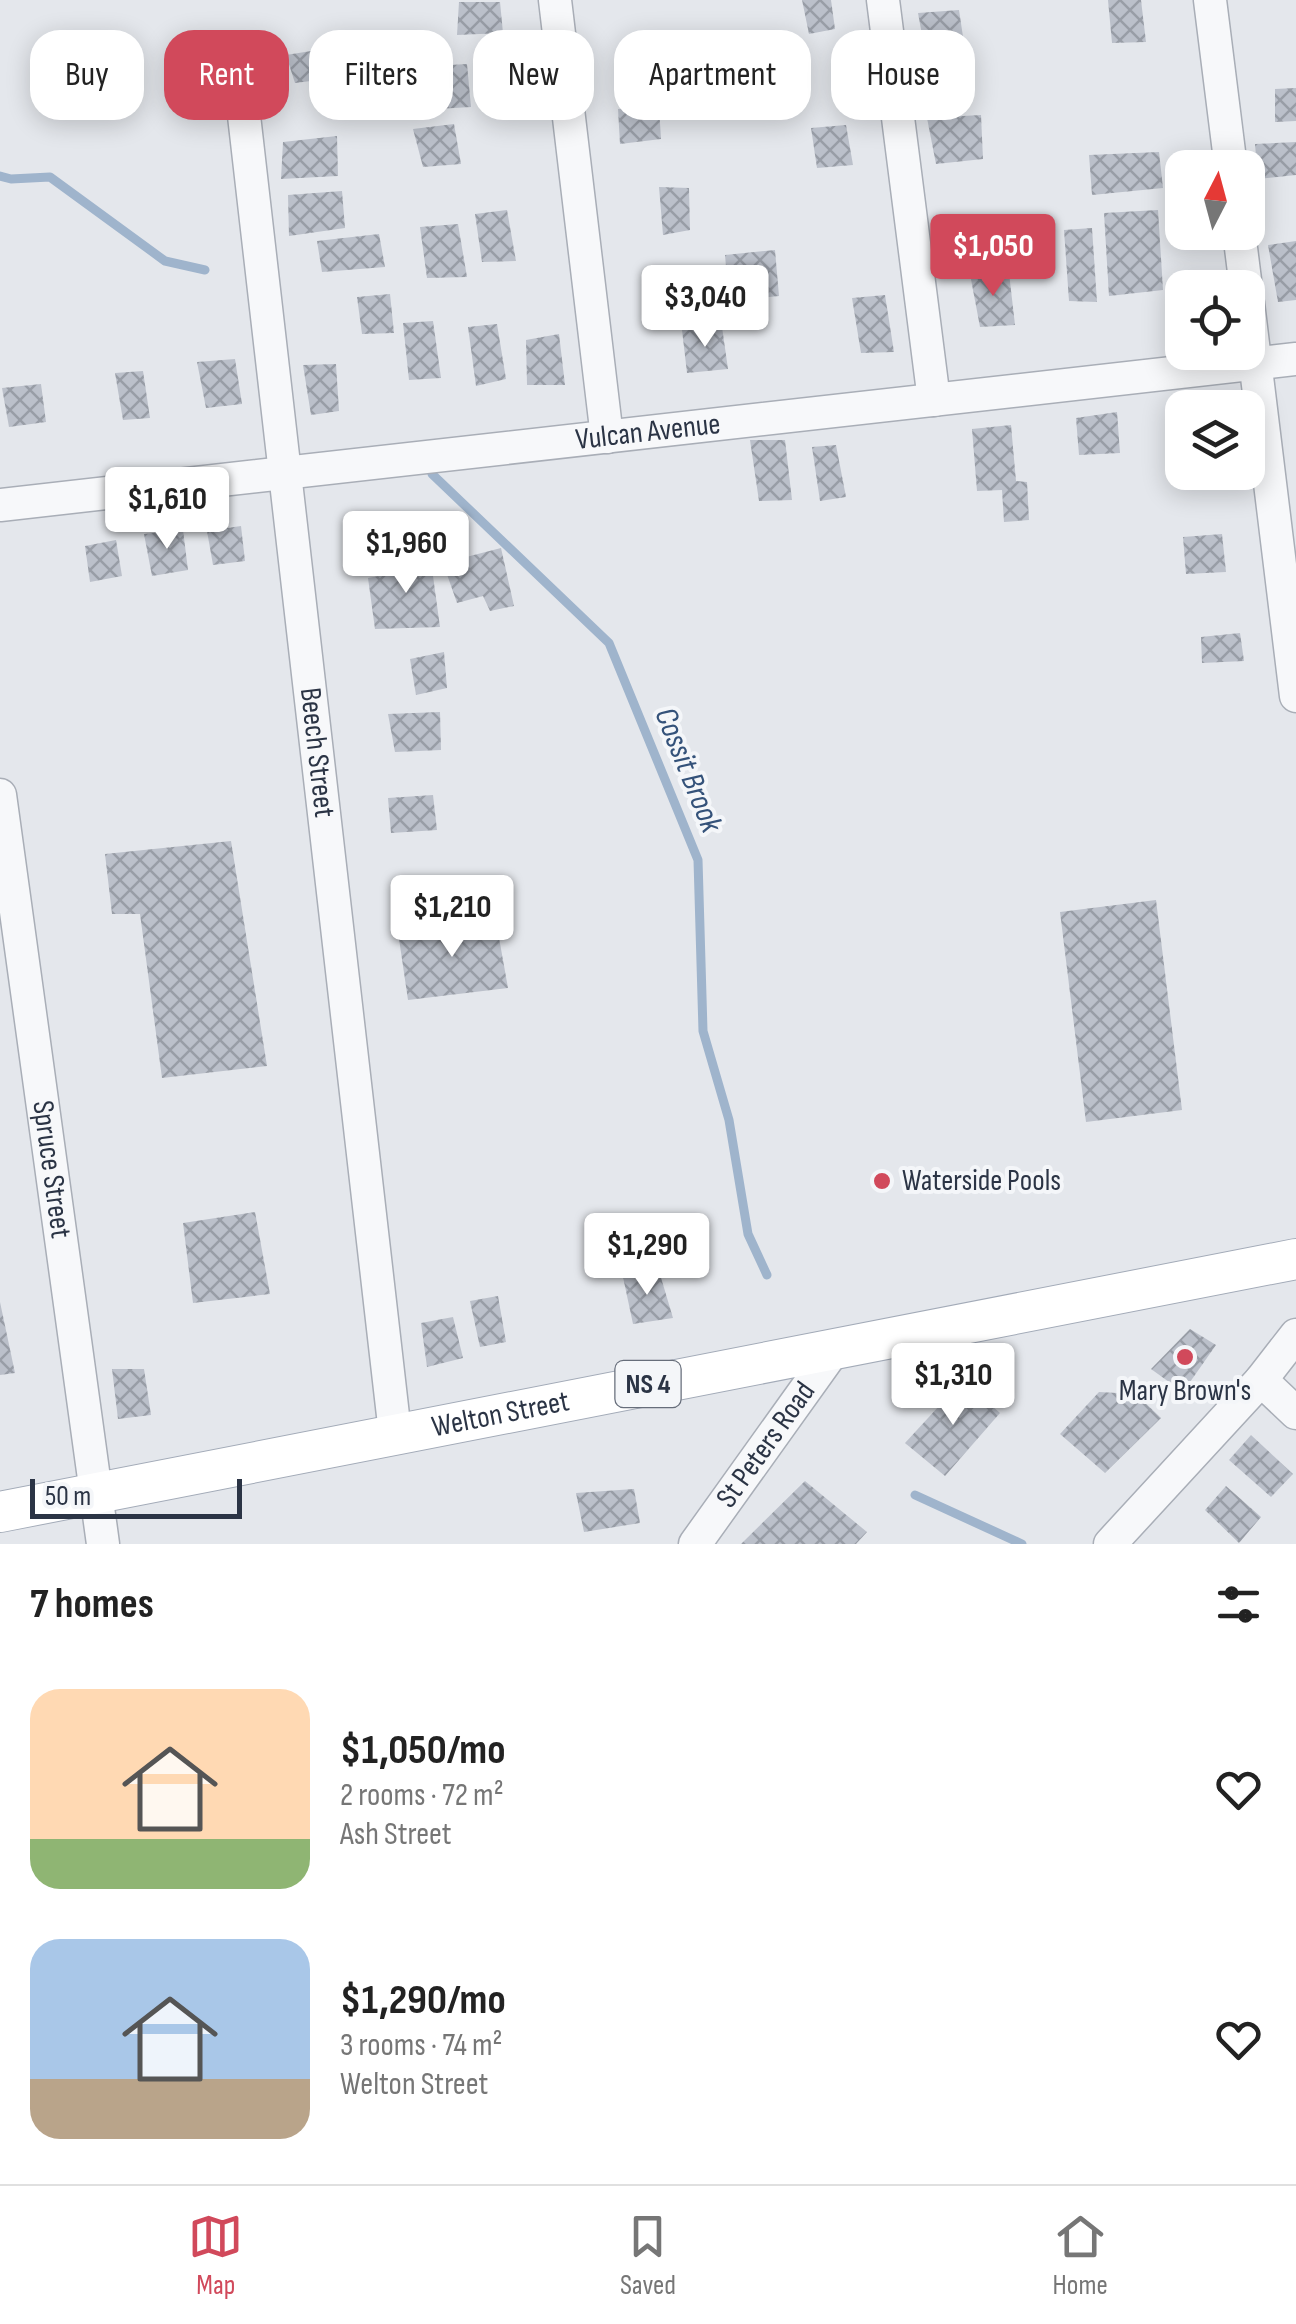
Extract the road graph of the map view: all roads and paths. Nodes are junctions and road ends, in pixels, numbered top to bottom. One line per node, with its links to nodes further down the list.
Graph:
1 (555, 0): 11 (street)
2 (883, 0): 10 (street)
3 (1210, 0): 5 (street)
4 (244, 120): 12 (street, Beech Street)
5 (1229, 150)
6 (1296, 359): 7 (street, Vulcan Avenue)
7 (1265, 363)
8 (1202, 370): 10 (street, Vulcan Avenue)
9 (1256, 370): 14 (street)
10 (934, 400): 11 (street, Vulcan Avenue)
11 (607, 436): 12 (street, Vulcan Avenue)
12 (285, 473): 13 (street, Vulcan Avenue); 21 (street, Beech Street)
13 (0, 504)
14 (1296, 696)
15 (0, 795): 22 (street, Spruce Street)
16 (1296, 1259): 18 (main road, Welton Street / NS 4)
17 (1296, 1335): 19 (street)
18 (836, 1346): 21 (main road, Welton Street / NS 4); 25 (street, St Peters Road)
19 (1262, 1380): 20 (street); 26 (street)
20 (1296, 1413)
21 (395, 1433): 22 (main road, Welton Street / NS 4)
22 (95, 1495): 23 (main road, Welton Street / NS 4); 24 (street, Spruce Street)
23 (0, 1512)
24 (102, 1544)
25 (695, 1544)
26 (1110, 1544)

